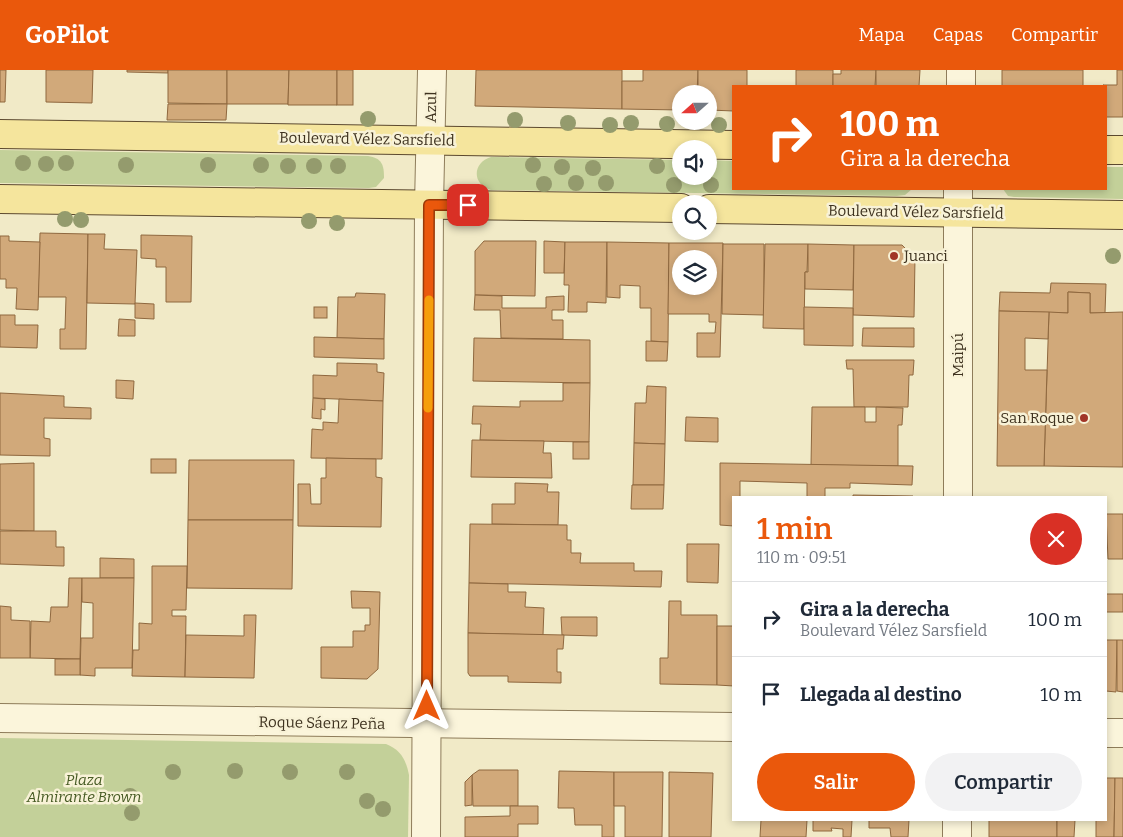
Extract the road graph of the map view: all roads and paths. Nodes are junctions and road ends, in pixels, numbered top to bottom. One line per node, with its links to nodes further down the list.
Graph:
1 (432, 70): 5 (street, Azul)
2 (961, 70): 3 (street)
3 (961, 85)
4 (0, 134): 5 (main road, Boulevard Vélez Sarsfield)
5 (430, 140): 6 (main road, Boulevard Vélez Sarsfield); 11 (street, Azul)
6 (732, 145)
7 (1107, 150): 8 (main road)
8 (1123, 150)
9 (0, 199): 11 (main road)
10 (958, 201): 13 (main road, Boulevard Vélez Sarsfield); 14 (main road, Boulevard Vélez Sarsfield); 15 (street, Maipú)
11 (429, 205): 12 (main road); 17 (street, Azul)
12 (672, 208)
13 (717, 209)
14 (1123, 215)
15 (958, 496)
16 (0, 718): 17 (street, Roque Sáenz Peña)
17 (427, 725): 18 (street, Roque Sáenz Peña); 22 (street, Azul)
18 (732, 727)
19 (1107, 733): 20 (street)
20 (1123, 733)
21 (957, 821): 23 (street)
22 (426, 837)
23 (957, 837)

